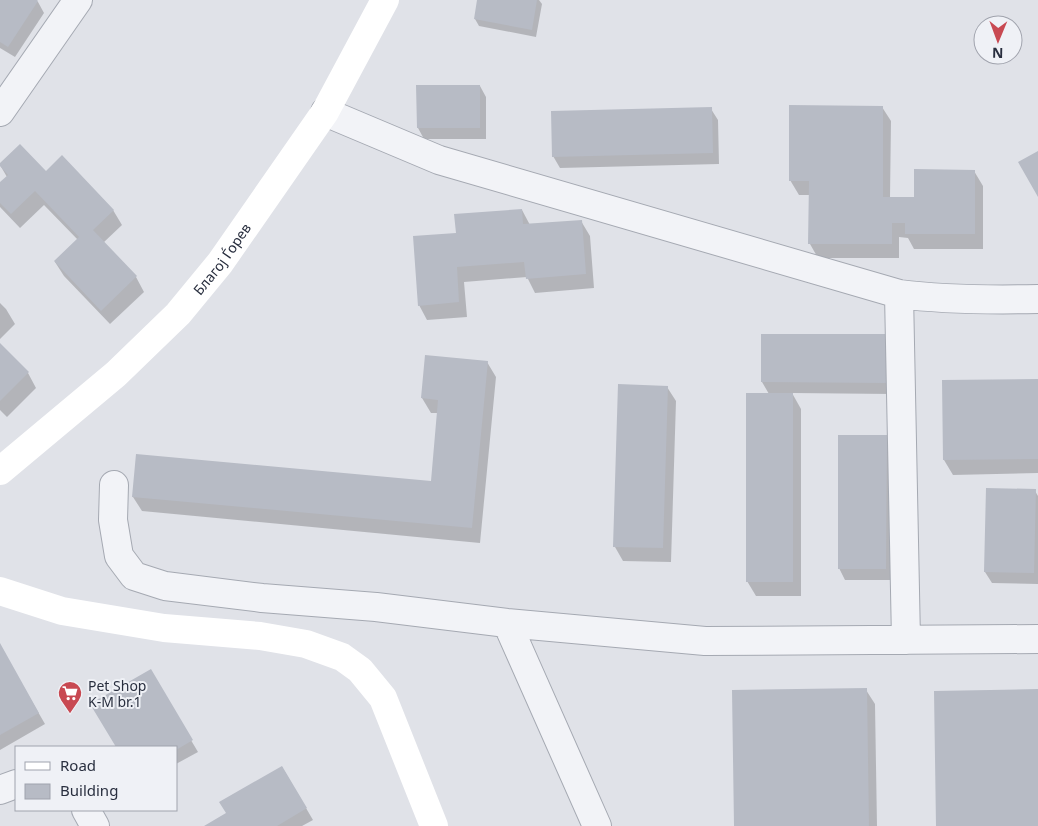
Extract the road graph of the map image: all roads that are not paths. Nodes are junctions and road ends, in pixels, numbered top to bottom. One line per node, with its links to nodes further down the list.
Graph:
1 (78, 0): 3 (street)
2 (385, 0): 4 (main road, Благој Ѓорев)
3 (0, 112)
4 (325, 112): 5 (street); 7 (main road, Благој Ѓорев)
5 (899, 294): 6 (street); 12 (street)
6 (1038, 299)
7 (0, 471)
8 (114, 484): 10 (street)
9 (0, 591): 17 (main road)
10 (507, 623): 12 (street); 18 (street)
11 (1038, 639): 12 (street)
12 (906, 640)
13 (15, 784): 14 (street)
14 (0, 790)
15 (87, 811): 16 (street)
16 (95, 826)
17 (434, 826)
18 (596, 826)

